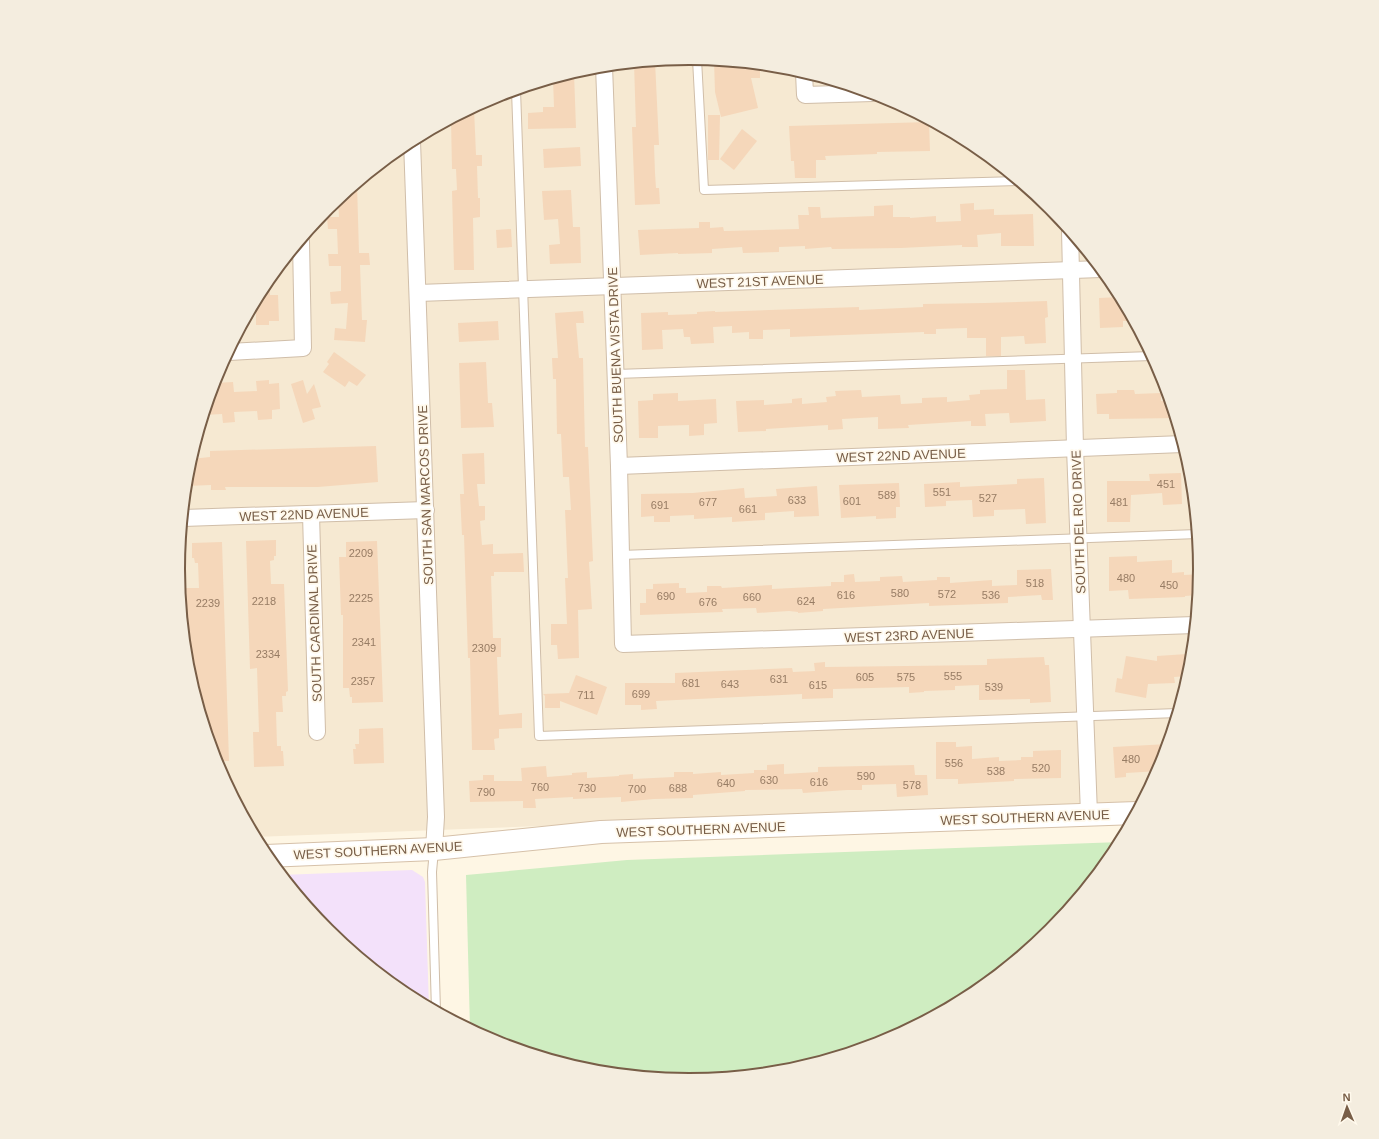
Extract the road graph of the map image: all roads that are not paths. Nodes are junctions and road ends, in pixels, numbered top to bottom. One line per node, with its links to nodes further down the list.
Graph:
1 (697, 65): 7 (lane)
2 (604, 73): 12 (street, SOUTH BUENA VISTA DRIVE)
3 (804, 79): 4 (street)
4 (856, 93)
5 (516, 96): 13 (lane)
6 (412, 148): 14 (street, SOUTH SAN MARCOS DRIVE)
7 (1010, 180)
8 (1070, 238): 11 (street, SOUTH DEL RIO DRIVE)
9 (301, 248): 15 (street)
10 (1095, 269): 11 (street, WEST 21ST AVENUE)
11 (1071, 270): 12 (street, WEST 21ST AVENUE); 17 (street, SOUTH DEL RIO DRIVE)
12 (612, 286): 13 (street, WEST 21ST AVENUE); 18 (street, SOUTH BUENA VISTA DRIVE)
13 (522, 290): 14 (street, WEST 21ST AVENUE); 32 (lane)
14 (418, 293): 22 (street, SOUTH SAN MARCOS DRIVE)
15 (234, 352)
16 (1147, 356): 17 (lane)
17 (1073, 359): 18 (lane); 20 (street, SOUTH DEL RIO DRIVE)
18 (616, 374): 21 (street, SOUTH BUENA VISTA DRIVE)
19 (1178, 444): 20 (street, WEST 22ND AVENUE)
20 (1076, 448): 21 (street, WEST 22ND AVENUE); 26 (street, SOUTH DEL RIO DRIVE)
21 (619, 466): 27 (street, SOUTH BUENA VISTA DRIVE)
22 (426, 510): 23 (street, WEST 22ND AVENUE); 36 (street, SOUTH SAN MARCOS DRIVE)
23 (311, 514): 24 (street, WEST 22ND AVENUE); 33 (street, SOUTH CARDINAL DRIVE)
24 (188, 518)
25 (1193, 534): 26 (lane)
26 (1079, 539): 27 (lane); 29 (street, SOUTH DEL RIO DRIVE)
27 (621, 555): 30 (street, SOUTH BUENA VISTA DRIVE)
28 (1191, 625): 29 (street, WEST 23RD AVENUE)
29 (1082, 630): 30 (street, WEST 23RD AVENUE); 32 (street, SOUTH DEL RIO DRIVE)
30 (623, 644)
31 (1173, 713): 32 (lane)
32 (1085, 716): 35 (street, SOUTH DEL RIO DRIVE)
33 (317, 732)
34 (1131, 813): 35 (main road, WEST SOUTHERN AVENUE)
35 (1089, 814): 36 (main road, WEST SOUTHERN AVENUE)
36 (434, 849): 37 (main road, WEST SOUTHERN AVENUE); 38 (lane)
37 (274, 856)
38 (436, 1005)

